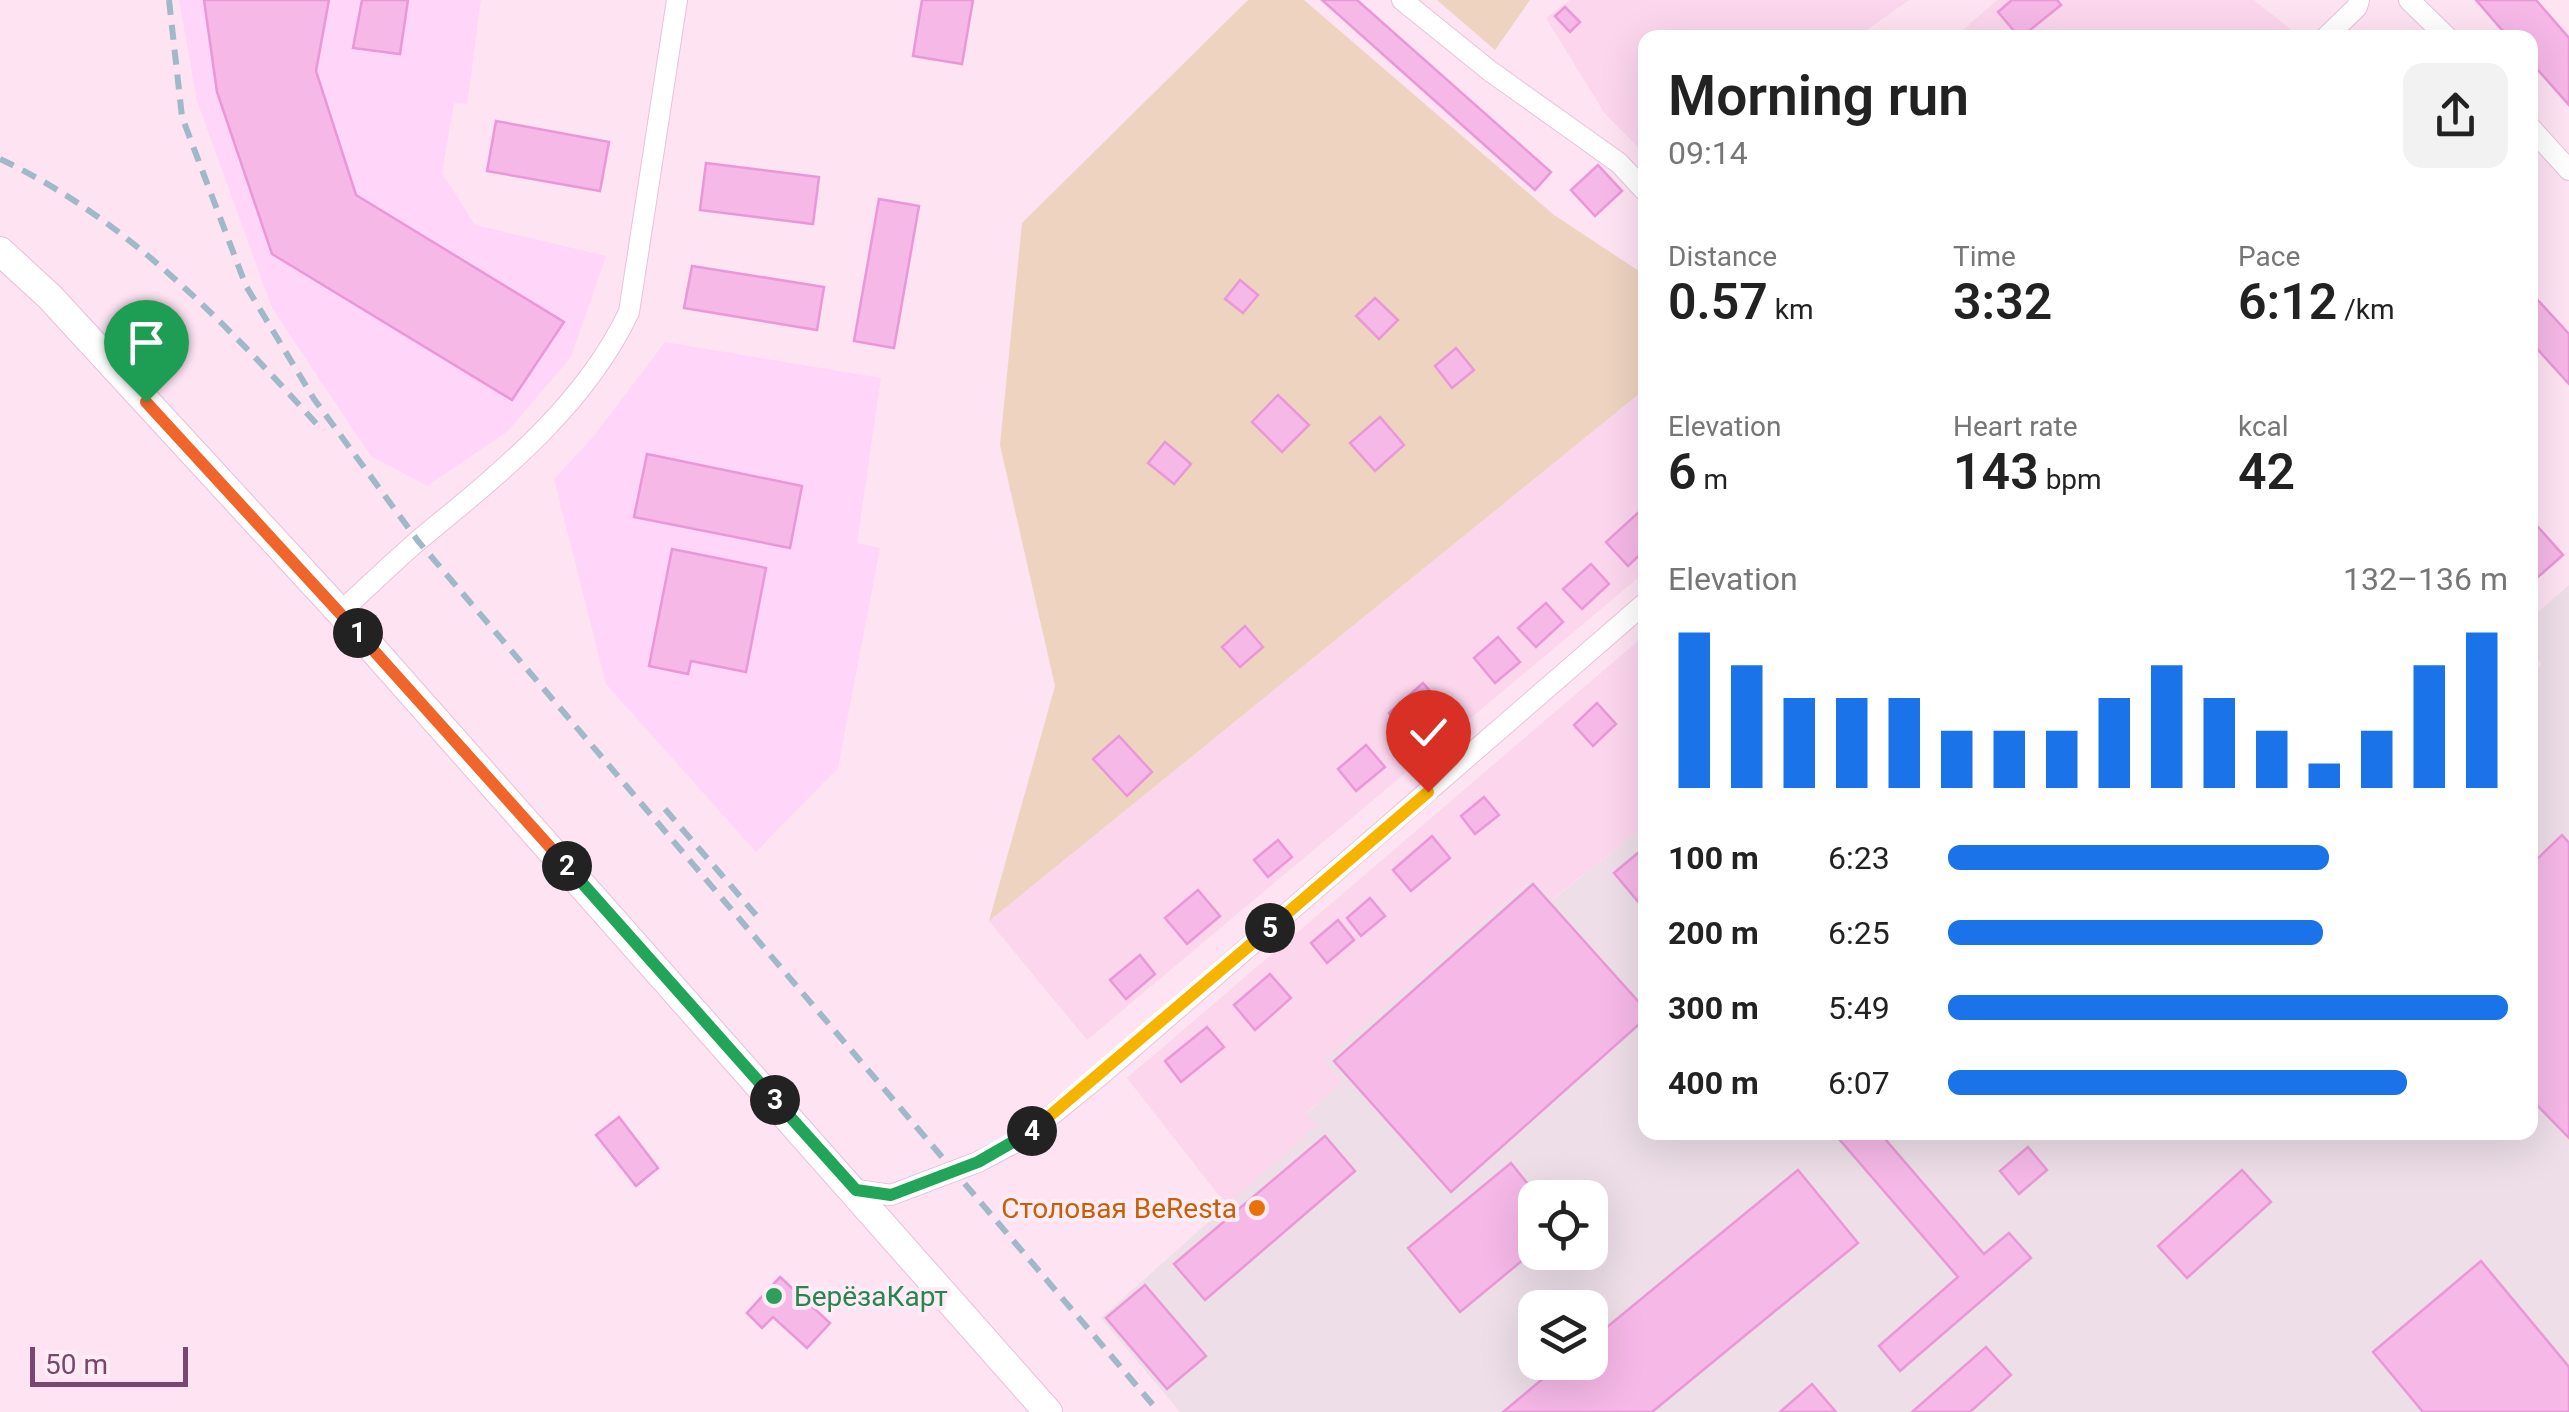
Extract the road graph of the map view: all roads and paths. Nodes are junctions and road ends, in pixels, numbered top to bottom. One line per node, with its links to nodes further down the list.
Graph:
1 (676, 0): 12 (street)
2 (1402, 0): 9 (street)
3 (2359, 0): 5 (street)
4 (2410, 0): 6 (street)
5 (2335, 30)
6 (2440, 30)
7 (2538, 137): 8 (street)
8 (2569, 170)
9 (1638, 183)
10 (0, 251): 12 (street)
11 (1638, 610): 13 (street)
12 (340, 612): 13 (street)
13 (856, 1190): 14 (street)
14 (1048, 1412)

